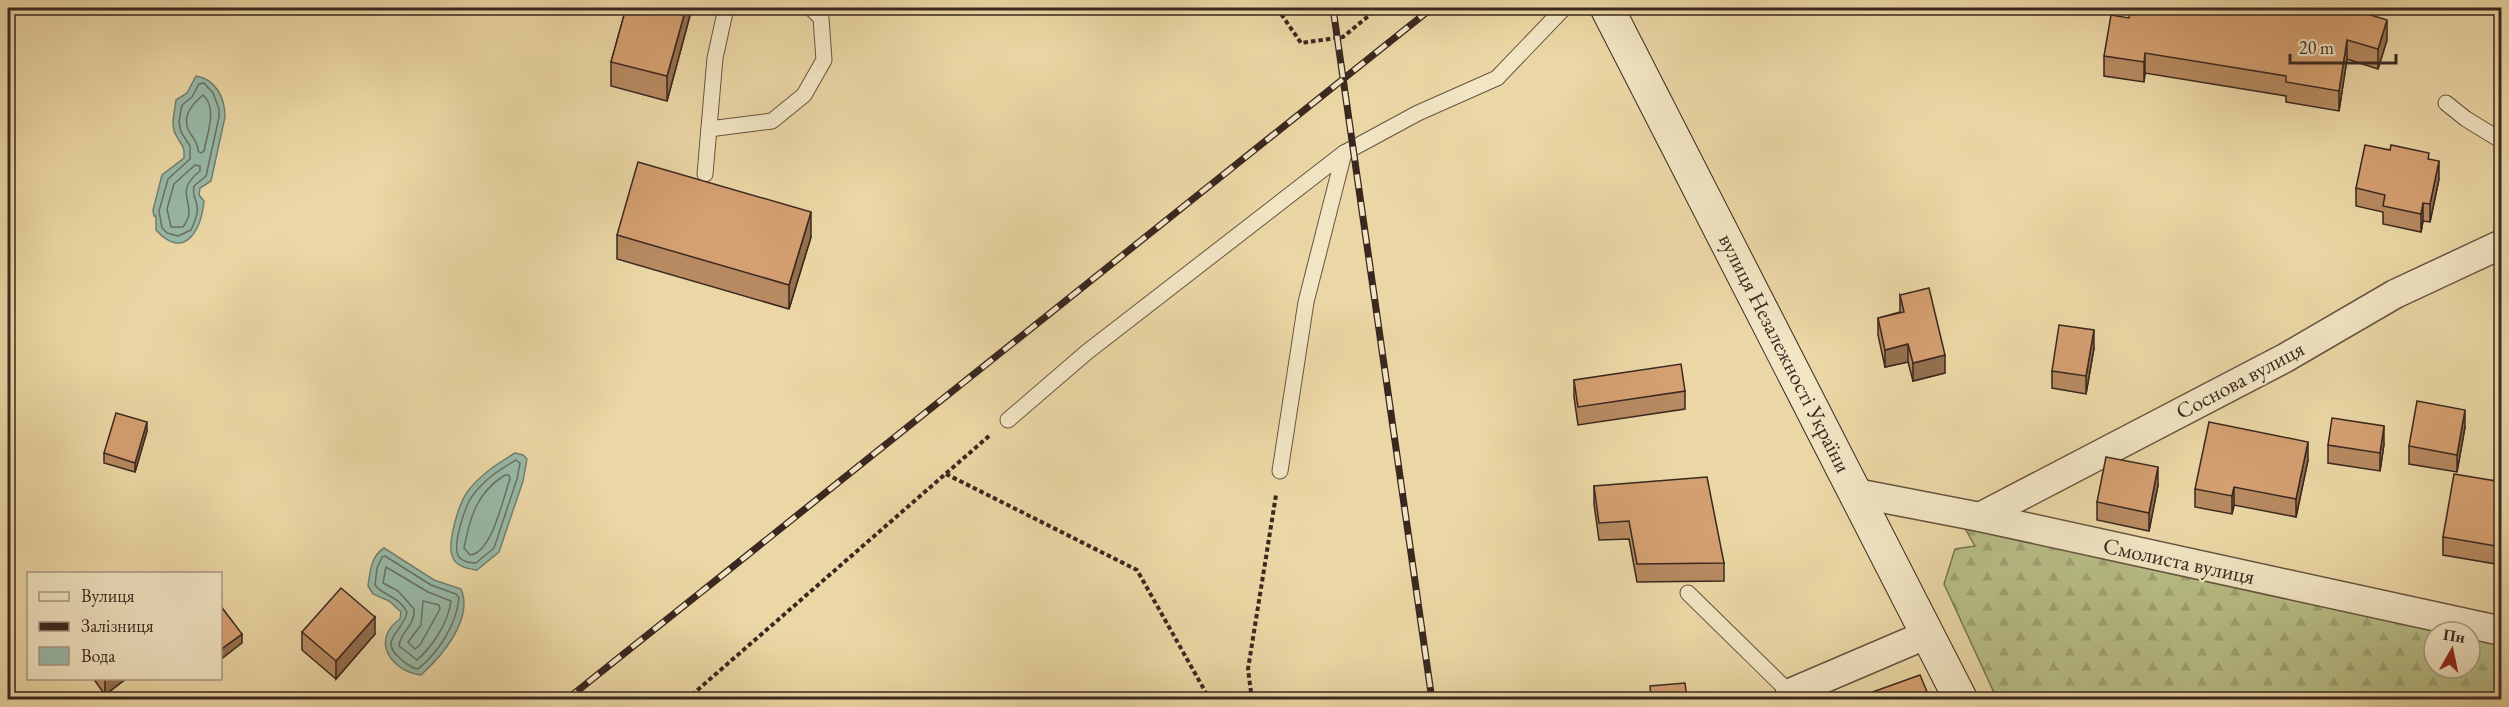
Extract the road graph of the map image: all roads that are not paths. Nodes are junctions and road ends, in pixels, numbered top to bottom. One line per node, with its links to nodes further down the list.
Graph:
1 (726, 8): 6 (lane)
2 (811, 8): 6 (lane)
3 (1564, 8): 8 (lane)
4 (1607, 8): 13 (main road, вулиця Незалежності України)
5 (2446, 103): 7 (lane)
6 (709, 129): 9 (lane)
7 (2502, 141)
8 (1344, 153): 11 (lane); 12 (lane)
9 (705, 174)
10 (2502, 244): 14 (street, Соснова вулиця)
11 (1008, 420)
12 (1280, 471)
13 (1856, 493): 14 (street, Смолиста вулиця); 17 (main road, вулиця Незалежності України)
14 (1980, 517): 16 (street, Смолиста вулиця)
15 (1688, 593): 18 (lane)
16 (2502, 631)
17 (1928, 634): 18 (street); 19 (main road, вулиця Незалежності України)
18 (1791, 696)
19 (1961, 699)

